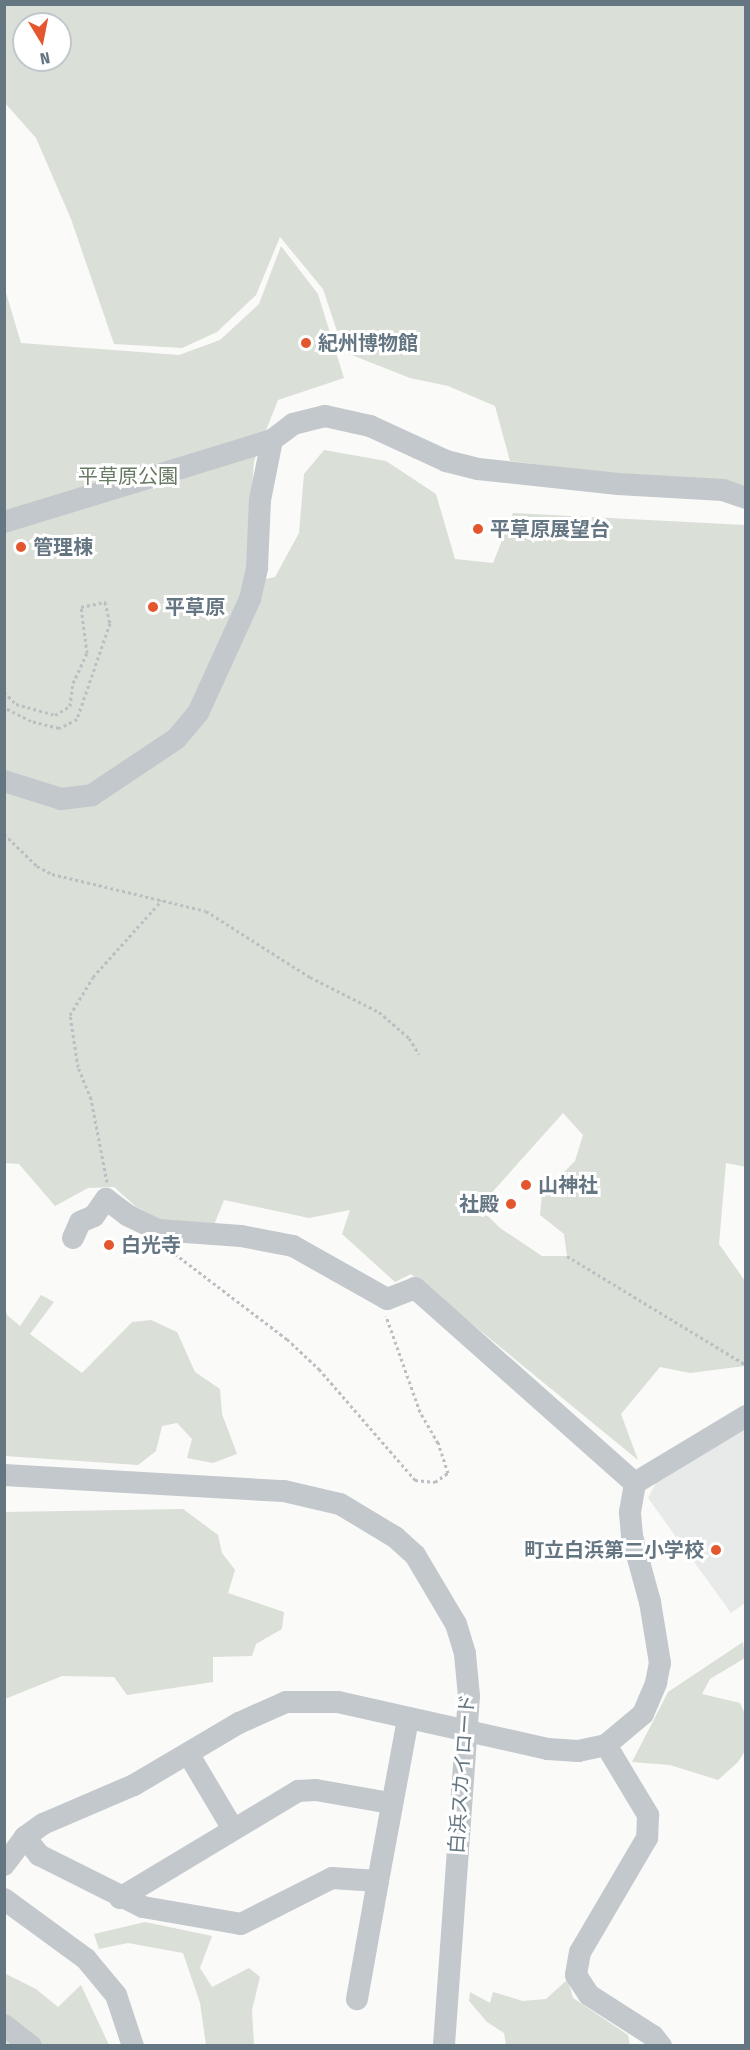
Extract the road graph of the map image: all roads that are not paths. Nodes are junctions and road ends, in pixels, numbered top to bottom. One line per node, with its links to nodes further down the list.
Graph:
1 (272, 440): 2 (street); 3 (street); 4 (street)
2 (746, 498)
3 (4, 522)
4 (4, 781)
5 (73, 1238): 8 (street)
6 (746, 1416): 8 (street)
7 (4, 1476): 9 (street, 白浜スカイロード)
8 (635, 1483): 13 (street)
9 (177, 1485): 10 (street, 白浜スカイロード); 12 (street, 白浜スカイロード)
10 (4, 1489)
11 (408, 1719): 12 (street); 14 (street); 15 (street)
12 (469, 1730): 13 (street); 26 (street, 白浜スカイロード)
13 (606, 1745): 27 (street)
14 (189, 1755): 16 (street); 17 (street)
15 (390, 1803): 16 (street); 19 (street)
16 (233, 1829): 20 (street)
17 (26, 1837): 18 (street); 20 (street)
18 (4, 1865)
19 (378, 1881): 20 (street); 22 (street)
20 (120, 1898)
21 (4, 1899): 25 (street)
22 (357, 1999)
23 (4, 2025): 24 (street)
24 (31, 2046)
25 (133, 2046)
26 (444, 2046)
27 (661, 2046)

